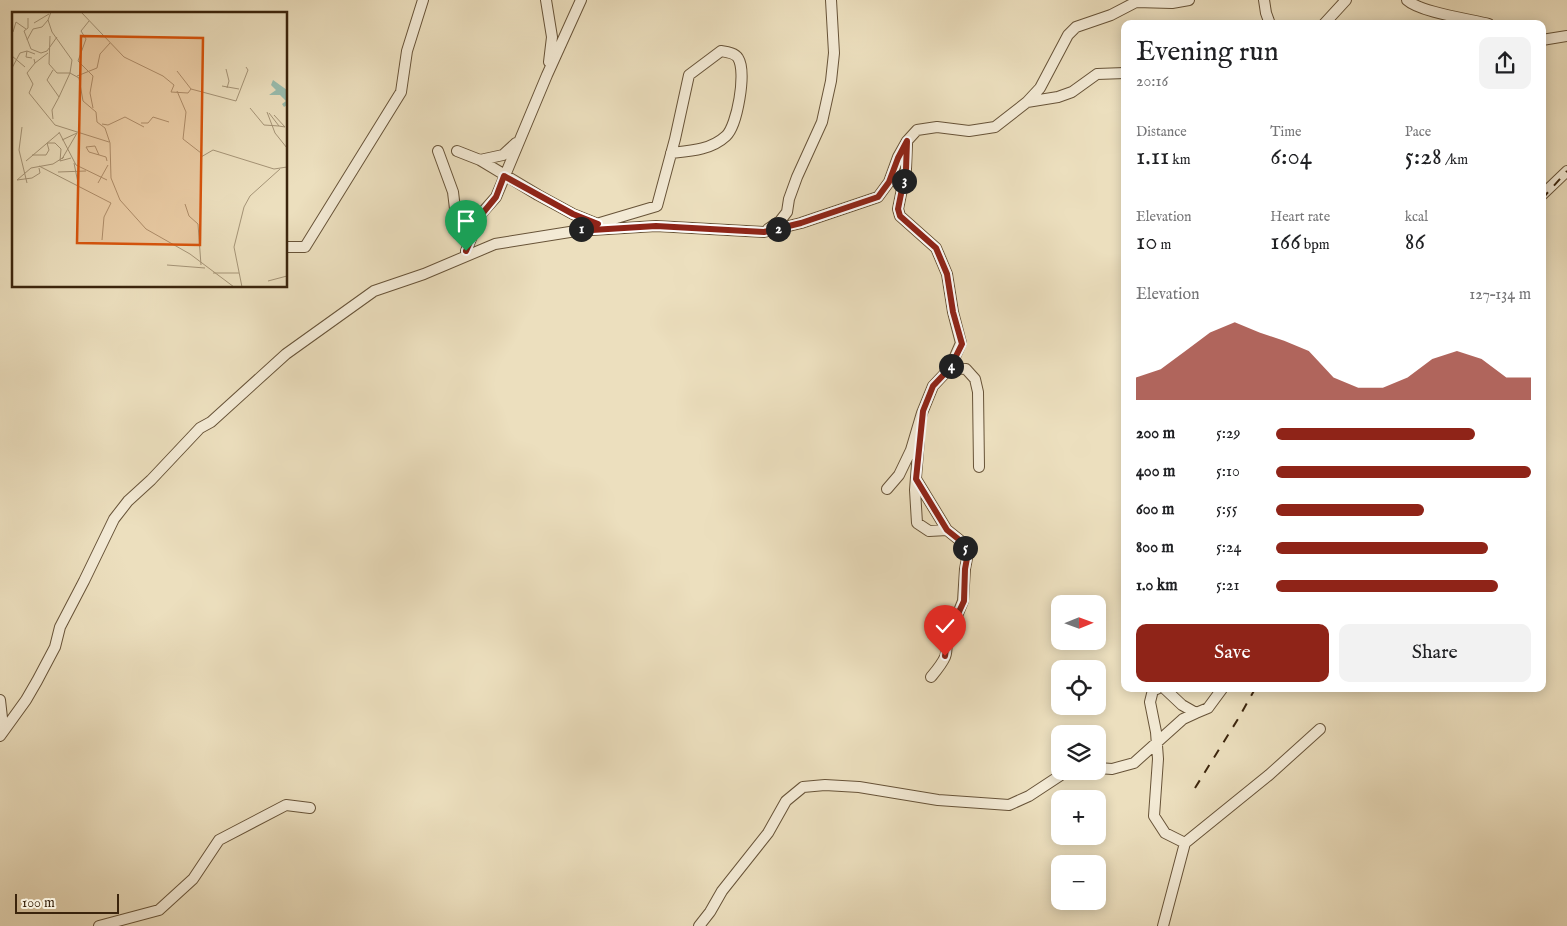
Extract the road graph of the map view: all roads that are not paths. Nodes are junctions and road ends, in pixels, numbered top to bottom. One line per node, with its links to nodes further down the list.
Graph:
1 (422, 0): 30 (street)
2 (546, 0): 15 (street)
3 (581, 0): 15 (street)
4 (831, 0): 29 (street)
5 (1189, 0): 16 (street)
6 (1264, 0): 9 (street)
7 (1346, 0): 10 (street)
8 (1407, 0): 11 (street)
9 (1269, 20)
10 (1328, 20)
11 (1472, 20)
12 (1567, 36): 13 (street)
13 (1546, 39)
14 (1121, 73): 16 (street)
15 (547, 75): 17 (street)
16 (1027, 102): 18 (street)
17 (521, 138): 22 (street); 24 (street)
18 (907, 141): 29 (street); 32 (street)
19 (438, 151): 26 (street)
20 (457, 151): 22 (street)
21 (671, 154): 21 (street); 27 (street)
22 (480, 160): 24 (street)
23 (1567, 171): 25 (street)
24 (504, 176): 26 (street); 27 (street)
25 (1546, 191)
26 (482, 214): 31 (street)
27 (598, 224): 28 (street)
28 (576, 231): 29 (street); 45 (street)
29 (764, 232)
30 (288, 247)
31 (466, 251)
32 (950, 368): 33 (street); 34 (street)
33 (923, 411): 35 (street); 36 (street)
34 (979, 467)
35 (916, 479): 37 (street); 37 (street)
36 (887, 489)
37 (947, 530): 38 (street)
38 (931, 677)
39 (1152, 692): 46 (street)
40 (1168, 692): 43 (street)
41 (1220, 692): 43 (street)
42 (0, 700): 45 (street)
43 (1196, 713): 46 (street)
44 (1320, 730): 50 (street)
45 (1, 734)
46 (1158, 740): 47 (street); 50 (street)
47 (1106, 769)
48 (1053, 780): 52 (street)
49 (310, 808): 51 (street)
50 (1185, 843): 53 (street)
51 (99, 926)
52 (699, 926)
53 (1162, 926)

